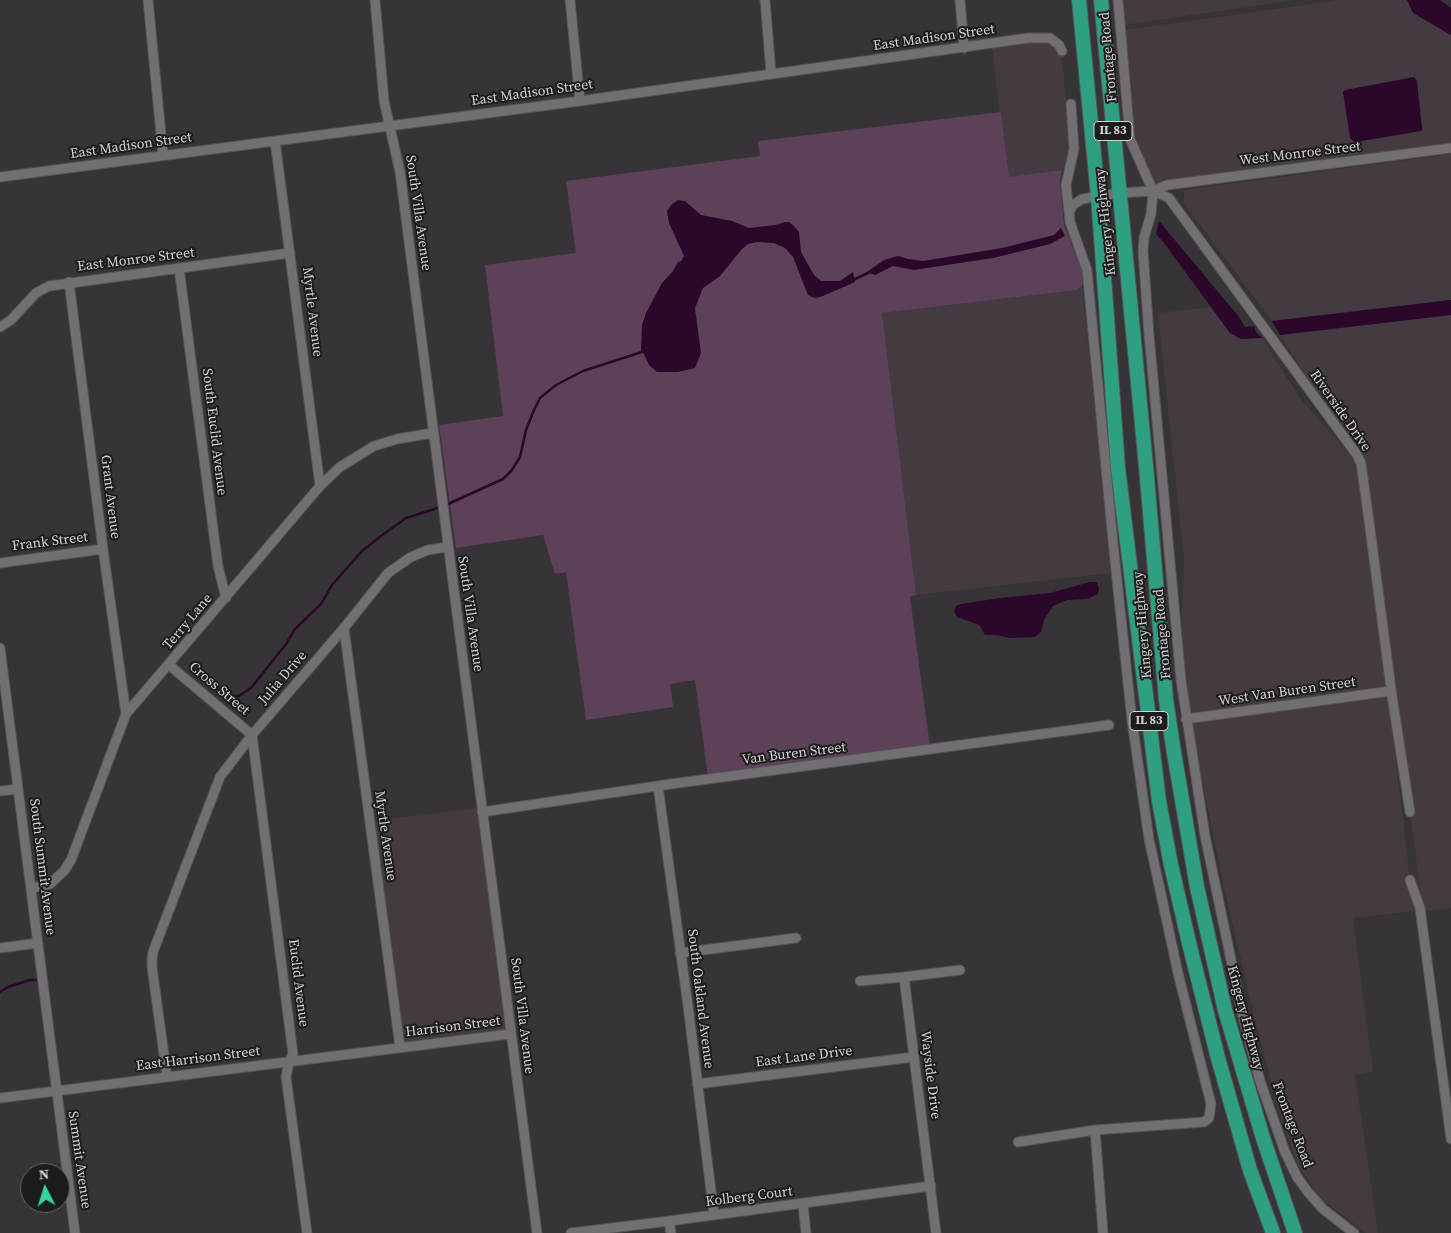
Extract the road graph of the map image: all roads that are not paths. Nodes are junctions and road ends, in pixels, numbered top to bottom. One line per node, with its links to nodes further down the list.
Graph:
1 (148, 0): 17 (street)
2 (375, 0): 14 (street, South Villa Avenue)
3 (570, 0): 12 (street)
4 (764, 0): 11 (street)
5 (960, 0): 9 (street)
6 (1079, 0): 21 (highway, Kingery Highway / IL 83)
7 (1101, 0): 20 (highway, Kingery Highway / IL 83)
8 (1118, 0): 19 (street, Frontage Road)
9 (964, 48): 10 (street, East Madison Street); 11 (street, East Madison Street)
10 (1062, 51)
11 (771, 73): 12 (street, East Madison Street)
12 (580, 101): 14 (street, East Madison Street)
13 (1071, 104): 22 (street)
14 (390, 125): 15 (street, East Madison Street); 27 (street, South Villa Avenue)
15 (275, 141): 17 (street, East Madison Street); 23 (street, Myrtle Avenue)
16 (1451, 148): 19 (street, West Monroe Street)
17 (163, 155): 18 (street, East Madison Street)
18 (0, 177)
19 (1153, 190): 20 (street); 36 (street, Riverside Drive); 38 (street, Frontage Road)
20 (1119, 193): 21 (street); 79 (highway, Kingery Highway / IL 83)
21 (1098, 196): 22 (street); 78 (highway, Kingery Highway / IL 83)
22 (1069, 212): 63 (street)
23 (290, 253): 24 (street, East Monroe Street); 28 (street, Myrtle Avenue)
24 (180, 268): 25 (street, East Monroe Street); 32 (street, South Euclid Avenue)
25 (69, 282): 26 (street, East Monroe Street); 30 (street, Grant Avenue)
26 (0, 328)
27 (433, 434): 28 (street, Terry Lane); 29 (street, South Villa Avenue)
28 (320, 486): 32 (street, Terry Lane)
29 (447, 547): 33 (street, Julia Drive); 44 (street, South Villa Avenue)
30 (103, 549): 31 (street, Frank Street); 37 (street, Grant Avenue)
31 (0, 563)
32 (226, 598): 35 (street, Terry Lane)
33 (344, 628): 40 (street, Julia Drive); 56 (street, Myrtle Avenue)
34 (0, 648): 42 (street, South Summit Avenue)
35 (169, 665): 37 (street, Terry Lane); 40 (street, Cross Street)
36 (1391, 691): 38 (street, West Van Buren Street); 45 (street, Riverside Drive)
37 (126, 714): 47 (street, Terry Lane)
38 (1186, 719): 80 (street, Frontage Road)
39 (1109, 726): 41 (street, Van Buren Street)
40 (252, 735): 58 (street, Euclid Avenue); 59 (street, Julia Drive)
41 (658, 786): 44 (street, Van Buren Street); 51 (street, South Oakland Avenue)
42 (18, 789): 43 (street); 47 (street, South Summit Avenue)
43 (0, 791)
44 (482, 812): 55 (street, South Villa Avenue)
45 (1410, 812)
46 (1410, 880): 64 (street)
47 (32, 888): 49 (street, South Summit Avenue)
48 (796, 938): 51 (street)
49 (38, 943): 50 (street); 61 (street, South Summit Avenue)
50 (0, 948)
51 (680, 953): 60 (street, South Oakland Avenue)
52 (960, 970): 53 (street)
53 (904, 977): 54 (street); 57 (street, Wayside Drive)
54 (860, 981)
55 (510, 1034): 56 (street, Harrison Street); 72 (street, South Villa Avenue)
56 (400, 1047): 58 (street, East Harrison Street)
57 (914, 1057): 60 (street, East Lane Drive); 66 (street, Wayside Drive)
58 (289, 1062): 59 (street, East Harrison Street); 71 (street, Euclid Avenue)
59 (167, 1077): 61 (street, East Harrison Street)
60 (697, 1084): 68 (street, South Oakland Avenue)
61 (56, 1090): 62 (street, East Harrison Street); 70 (street, Summit Avenue)
62 (0, 1098)
63 (1095, 1130): 65 (street); 77 (street)
64 (1451, 1139)
65 (1018, 1142)
66 (931, 1186): 67 (street, Kolberg Court); 76 (street, Wayside Drive)
67 (803, 1204): 68 (street, Kolberg Court); 75 (street)
68 (714, 1215): 69 (street, Kolberg Court)
69 (669, 1221): 73 (street, Kolberg Court); 74 (street)
70 (75, 1233)
71 (306, 1233)
72 (536, 1233)
73 (570, 1233)
74 (671, 1233)
75 (806, 1233)
76 (936, 1233)
77 (1103, 1233)
78 (1273, 1233)
79 (1295, 1233)
80 (1354, 1233)

